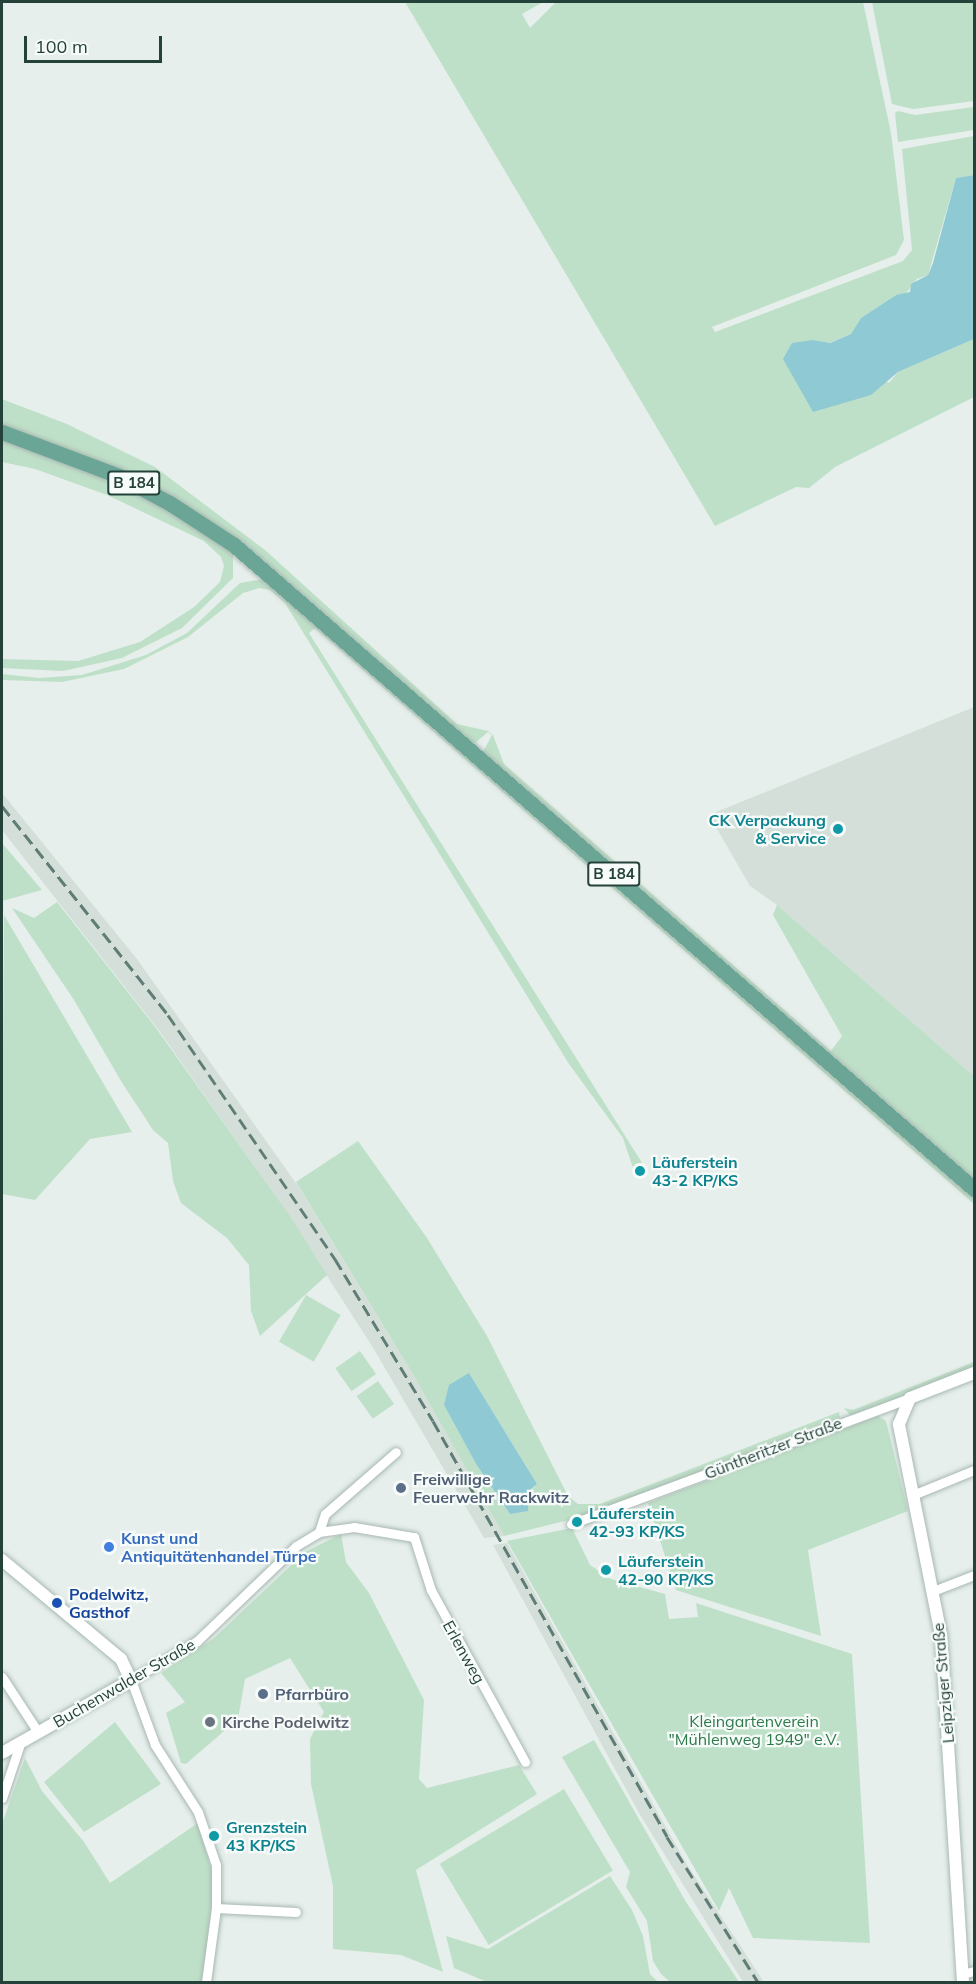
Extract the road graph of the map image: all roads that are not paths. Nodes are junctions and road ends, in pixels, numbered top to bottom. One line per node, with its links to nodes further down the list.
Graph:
1 (2, 432): 2 (main road, B 184)
2 (975, 1189)
3 (975, 1373): 4 (street, Güntheritzer Straße)
4 (910, 1398): 7 (street, Leipziger Straße); 8 (street, Güntheritzer Straße)
5 (396, 1452): 9 (street, Buchenwalder Straße)
6 (975, 1470): 7 (street)
7 (915, 1494): 13 (street, Leipziger Straße)
8 (571, 1524)
9 (319, 1532): 10 (street, Buchenwalder Straße); 15 (street, Buchenwalder Straße)
10 (414, 1538): 19 (street, Erlenweg)
11 (2, 1560): 15 (street)
12 (975, 1575): 13 (street)
13 (933, 1591): 23 (street, Leipziger Straße)
14 (2, 1677): 16 (street)
15 (131, 1680): 16 (street, Buchenwalder Straße); 21 (street)
16 (38, 1732): 17 (street, Buchenwalder Straße)
17 (21, 1741): 18 (street, Buchenwalder Straße); 20 (street)
18 (2, 1753)
19 (525, 1762)
20 (2, 1798)
21 (216, 1908): 22 (street); 24 (street)
22 (296, 1912)
23 (967, 1976)
24 (206, 1983)

